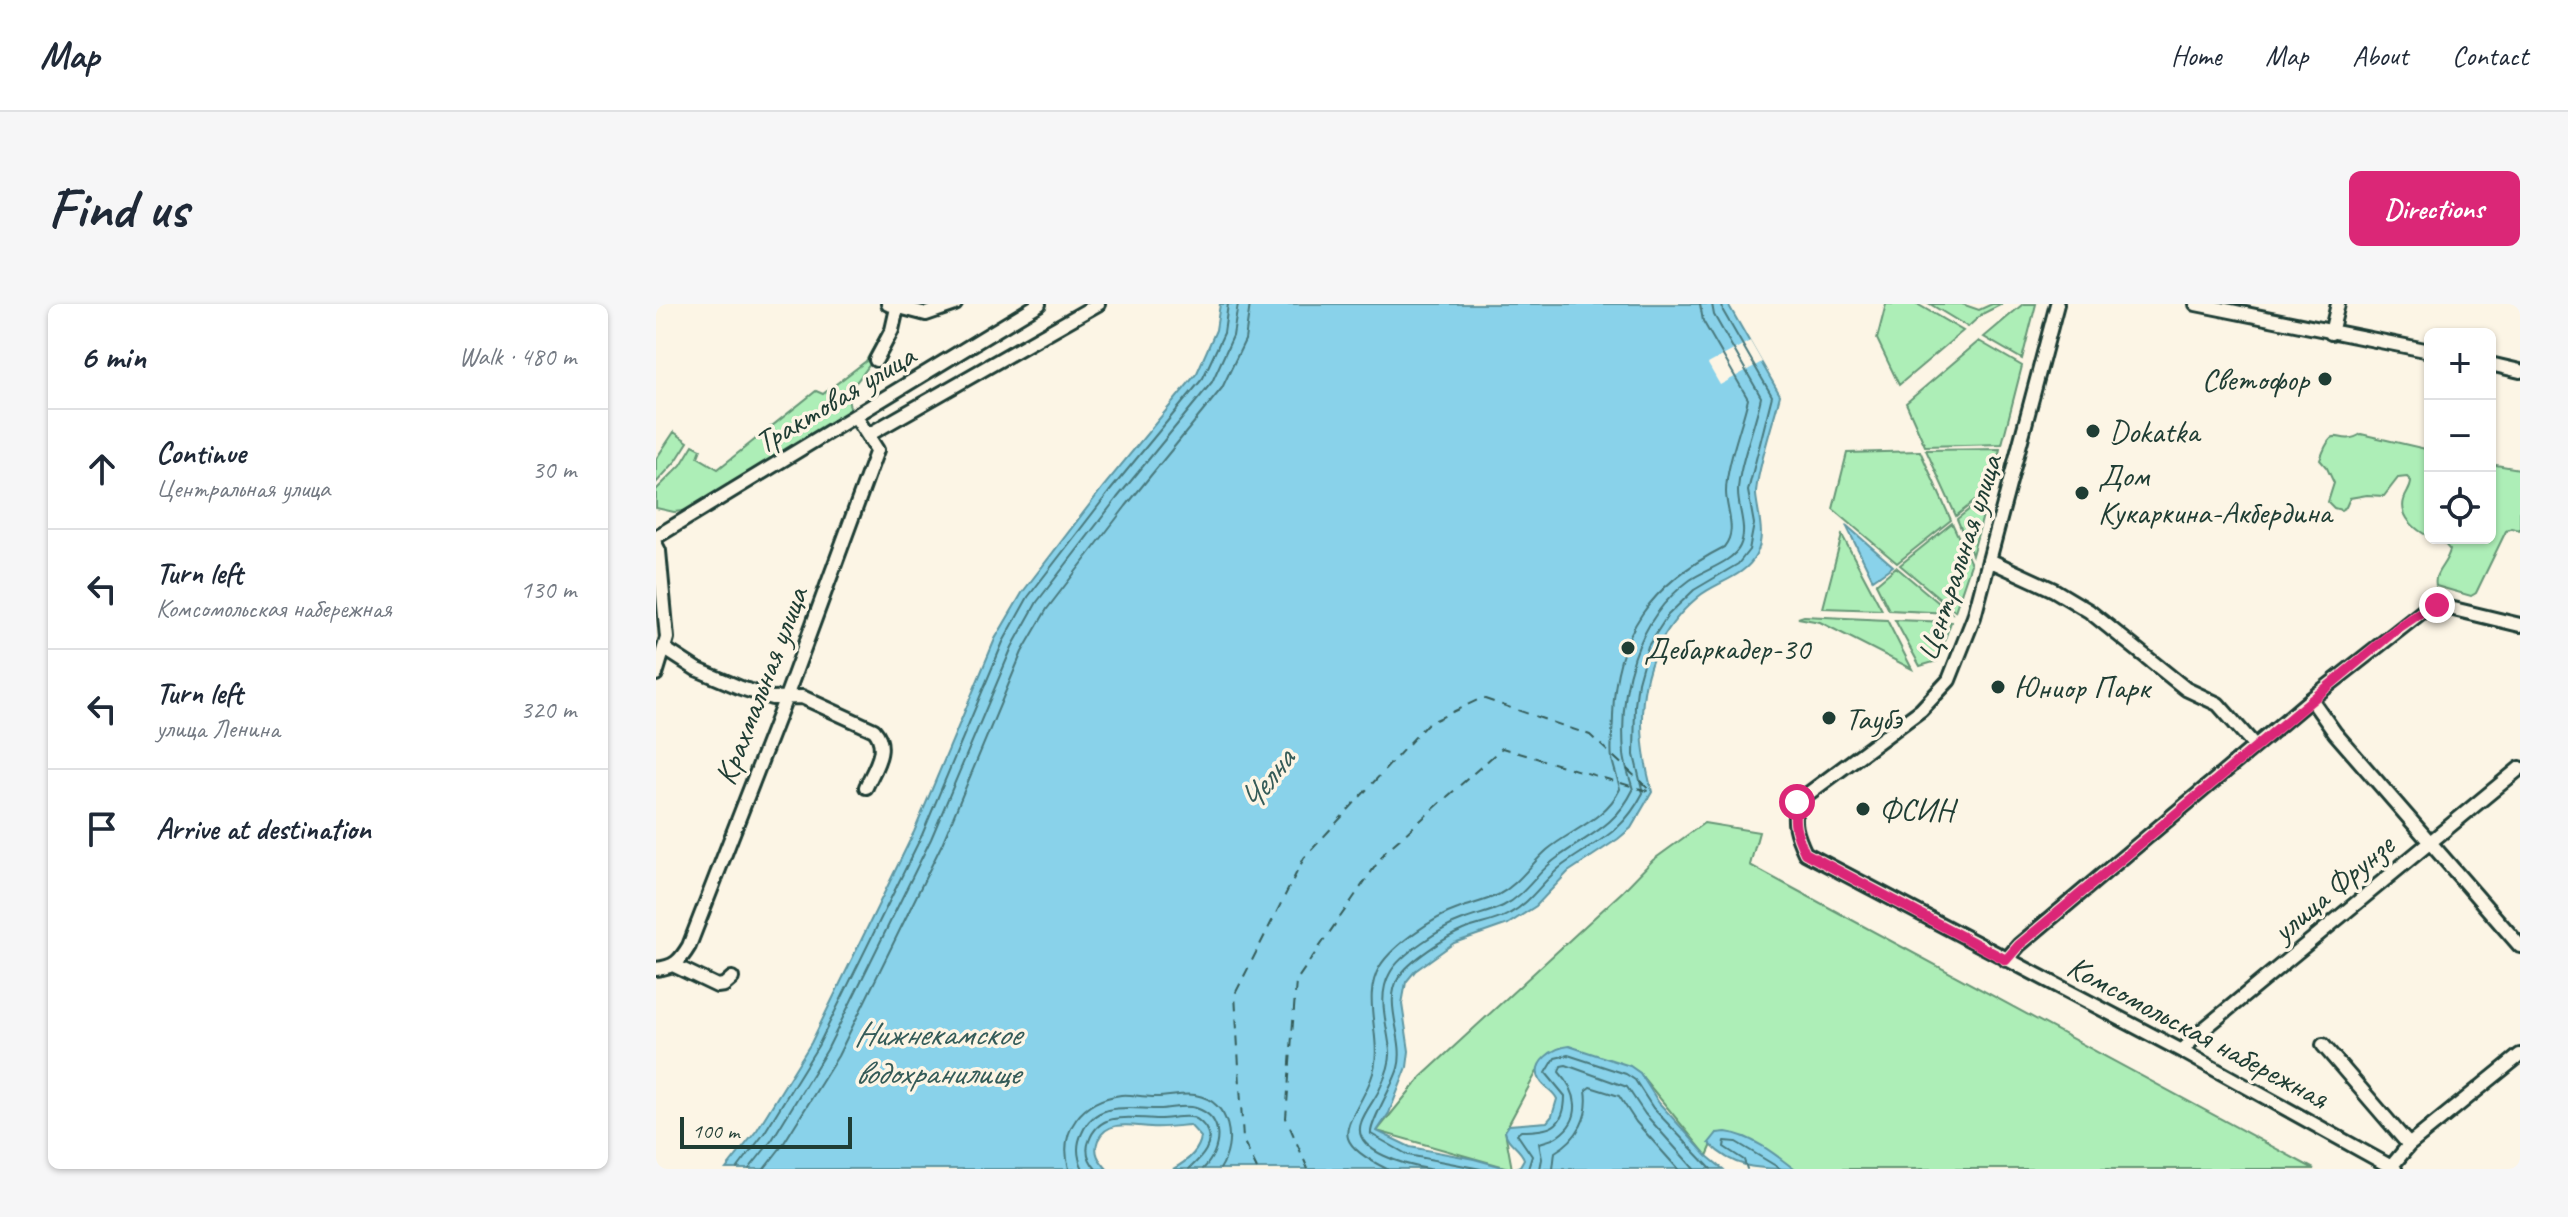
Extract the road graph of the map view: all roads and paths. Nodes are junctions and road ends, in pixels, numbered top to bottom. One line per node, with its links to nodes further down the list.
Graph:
1 (955, 304): 7 (street)
2 (1039, 304): 13 (street, Трактовая улица)
3 (1098, 304): 14 (street)
4 (2057, 304): 17 (street, Центральная улица)
5 (2196, 304): 8 (street)
6 (2338, 304): 8 (street)
7 (892, 306): 10 (street)
8 (2331, 333): 9 (street)
9 (2424, 350)
10 (876, 360)
11 (2496, 365): 12 (street)
12 (2520, 371)
13 (856, 417): 14 (street); 15 (street, Трактовая улица)
14 (868, 435): 21 (street, Крахмальная улица)
15 (656, 537)
16 (656, 545): 19 (street)
17 (1989, 560): 23 (street); 27 (street, Центральная улица)
18 (2520, 625): 22 (street)
19 (665, 649): 20 (street); 21 (street)
20 (656, 674)
21 (786, 697): 25 (street); 30 (street, Крахмальная улица)
22 (2311, 699): 23 (street); 26 (street)
23 (2255, 746): 29 (street)
24 (2520, 768): 26 (street, улица Фрунзе)
25 (866, 787)
26 (2430, 842): 28 (street); 33 (street, улица Фрунзе)
27 (1805, 853): 29 (street, Комсомольская набережная)
28 (2520, 946)
29 (2006, 960): 33 (street, Комсомольская набережная)
30 (665, 967): 31 (street)
31 (732, 978)
32 (2323, 1045): 35 (street)
33 (2182, 1051): 36 (street, Комсомольская набережная)
34 (2520, 1055): 35 (street)
35 (2409, 1145): 36 (street)
36 (2393, 1168)

